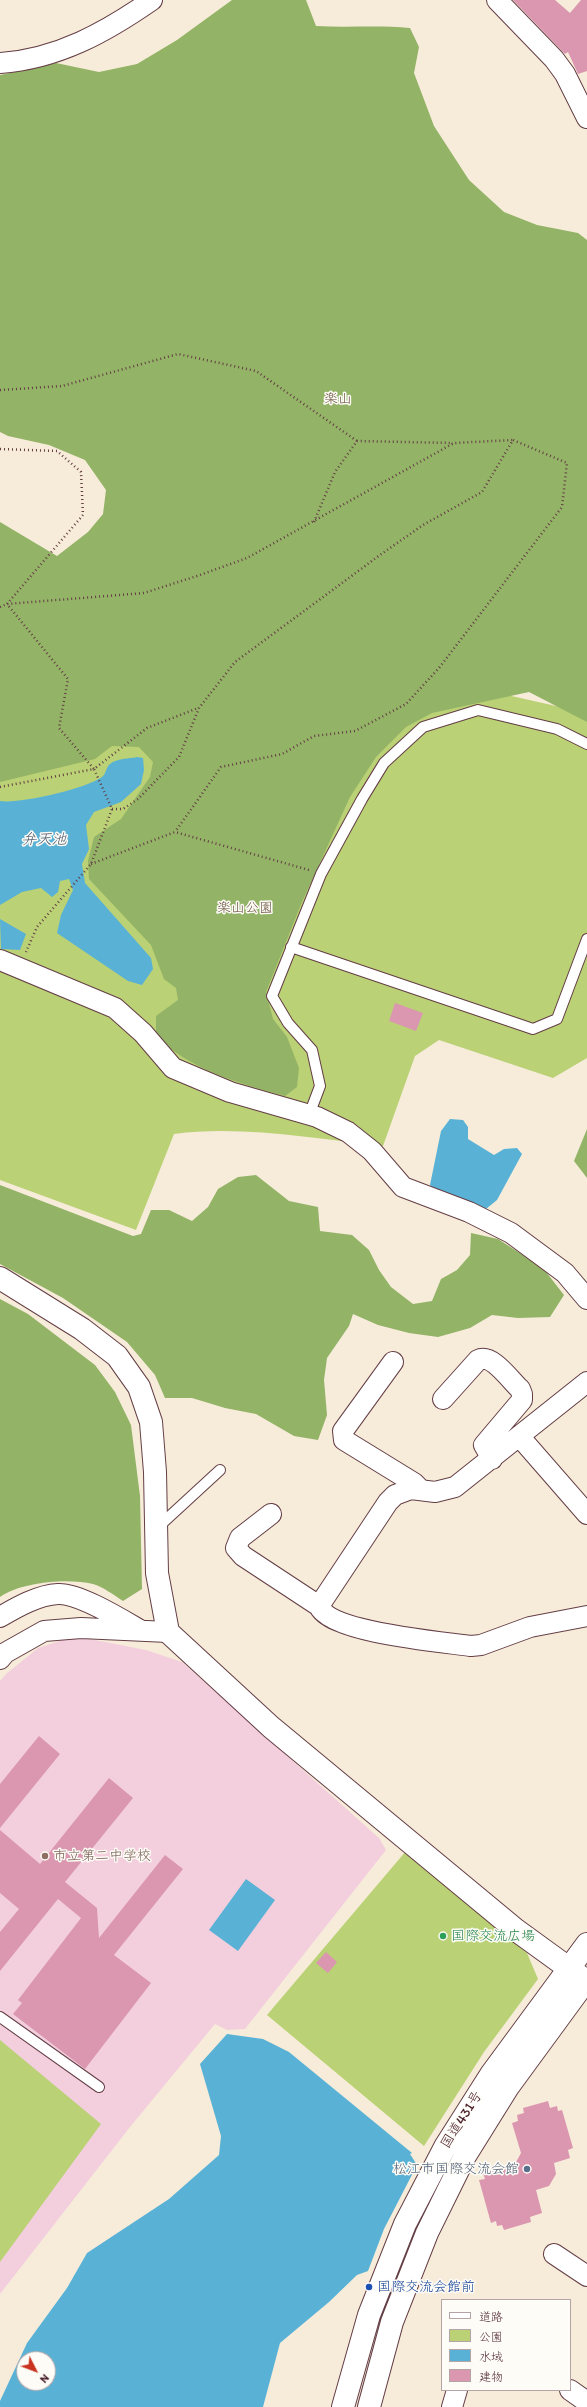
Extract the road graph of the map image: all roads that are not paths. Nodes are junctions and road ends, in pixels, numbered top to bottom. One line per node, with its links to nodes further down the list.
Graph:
1 (152, 0): 3 (street)
2 (497, 0): 4 (street)
3 (0, 63)
4 (587, 118)
5 (587, 744): 7 (lane)
6 (587, 939): 7 (lane)
7 (291, 947): 9 (lane)
8 (7, 963): 9 (street)
9 (309, 1115): 11 (street)
10 (0, 1278): 21 (main road)
11 (587, 1298)
12 (393, 1362): 18 (street)
13 (585, 1387): 15 (street)
14 (443, 1399): 16 (street)
15 (520, 1436): 16 (street); 20 (street)
16 (492, 1459): 18 (street)
17 (220, 1470): 21 (lane)
18 (420, 1489): 22 (street)
19 (271, 1514): 22 (street)
20 (587, 1514)
21 (156, 1528): 25 (main road)
22 (319, 1606): 23 (street)
23 (587, 1616)
24 (0, 1617): 26 (street)
25 (168, 1632): 26 (street); 29 (main road)
26 (145, 1633): 27 (street)
27 (0, 1659)
28 (587, 1944): 29 (main road, 国道431号)
29 (568, 1968): 30 (main road); 38 (main road, 国道431号)
30 (586, 1980): 39 (main road, 国道431号)
31 (0, 2017): 32 (lane)
32 (99, 2087)
33 (554, 2254): 34 (street)
34 (587, 2276)
35 (457, 2391): 40 (street)
36 (571, 2391): 37 (street)
37 (587, 2402)
38 (343, 2407)
39 (369, 2407)
40 (452, 2407)

